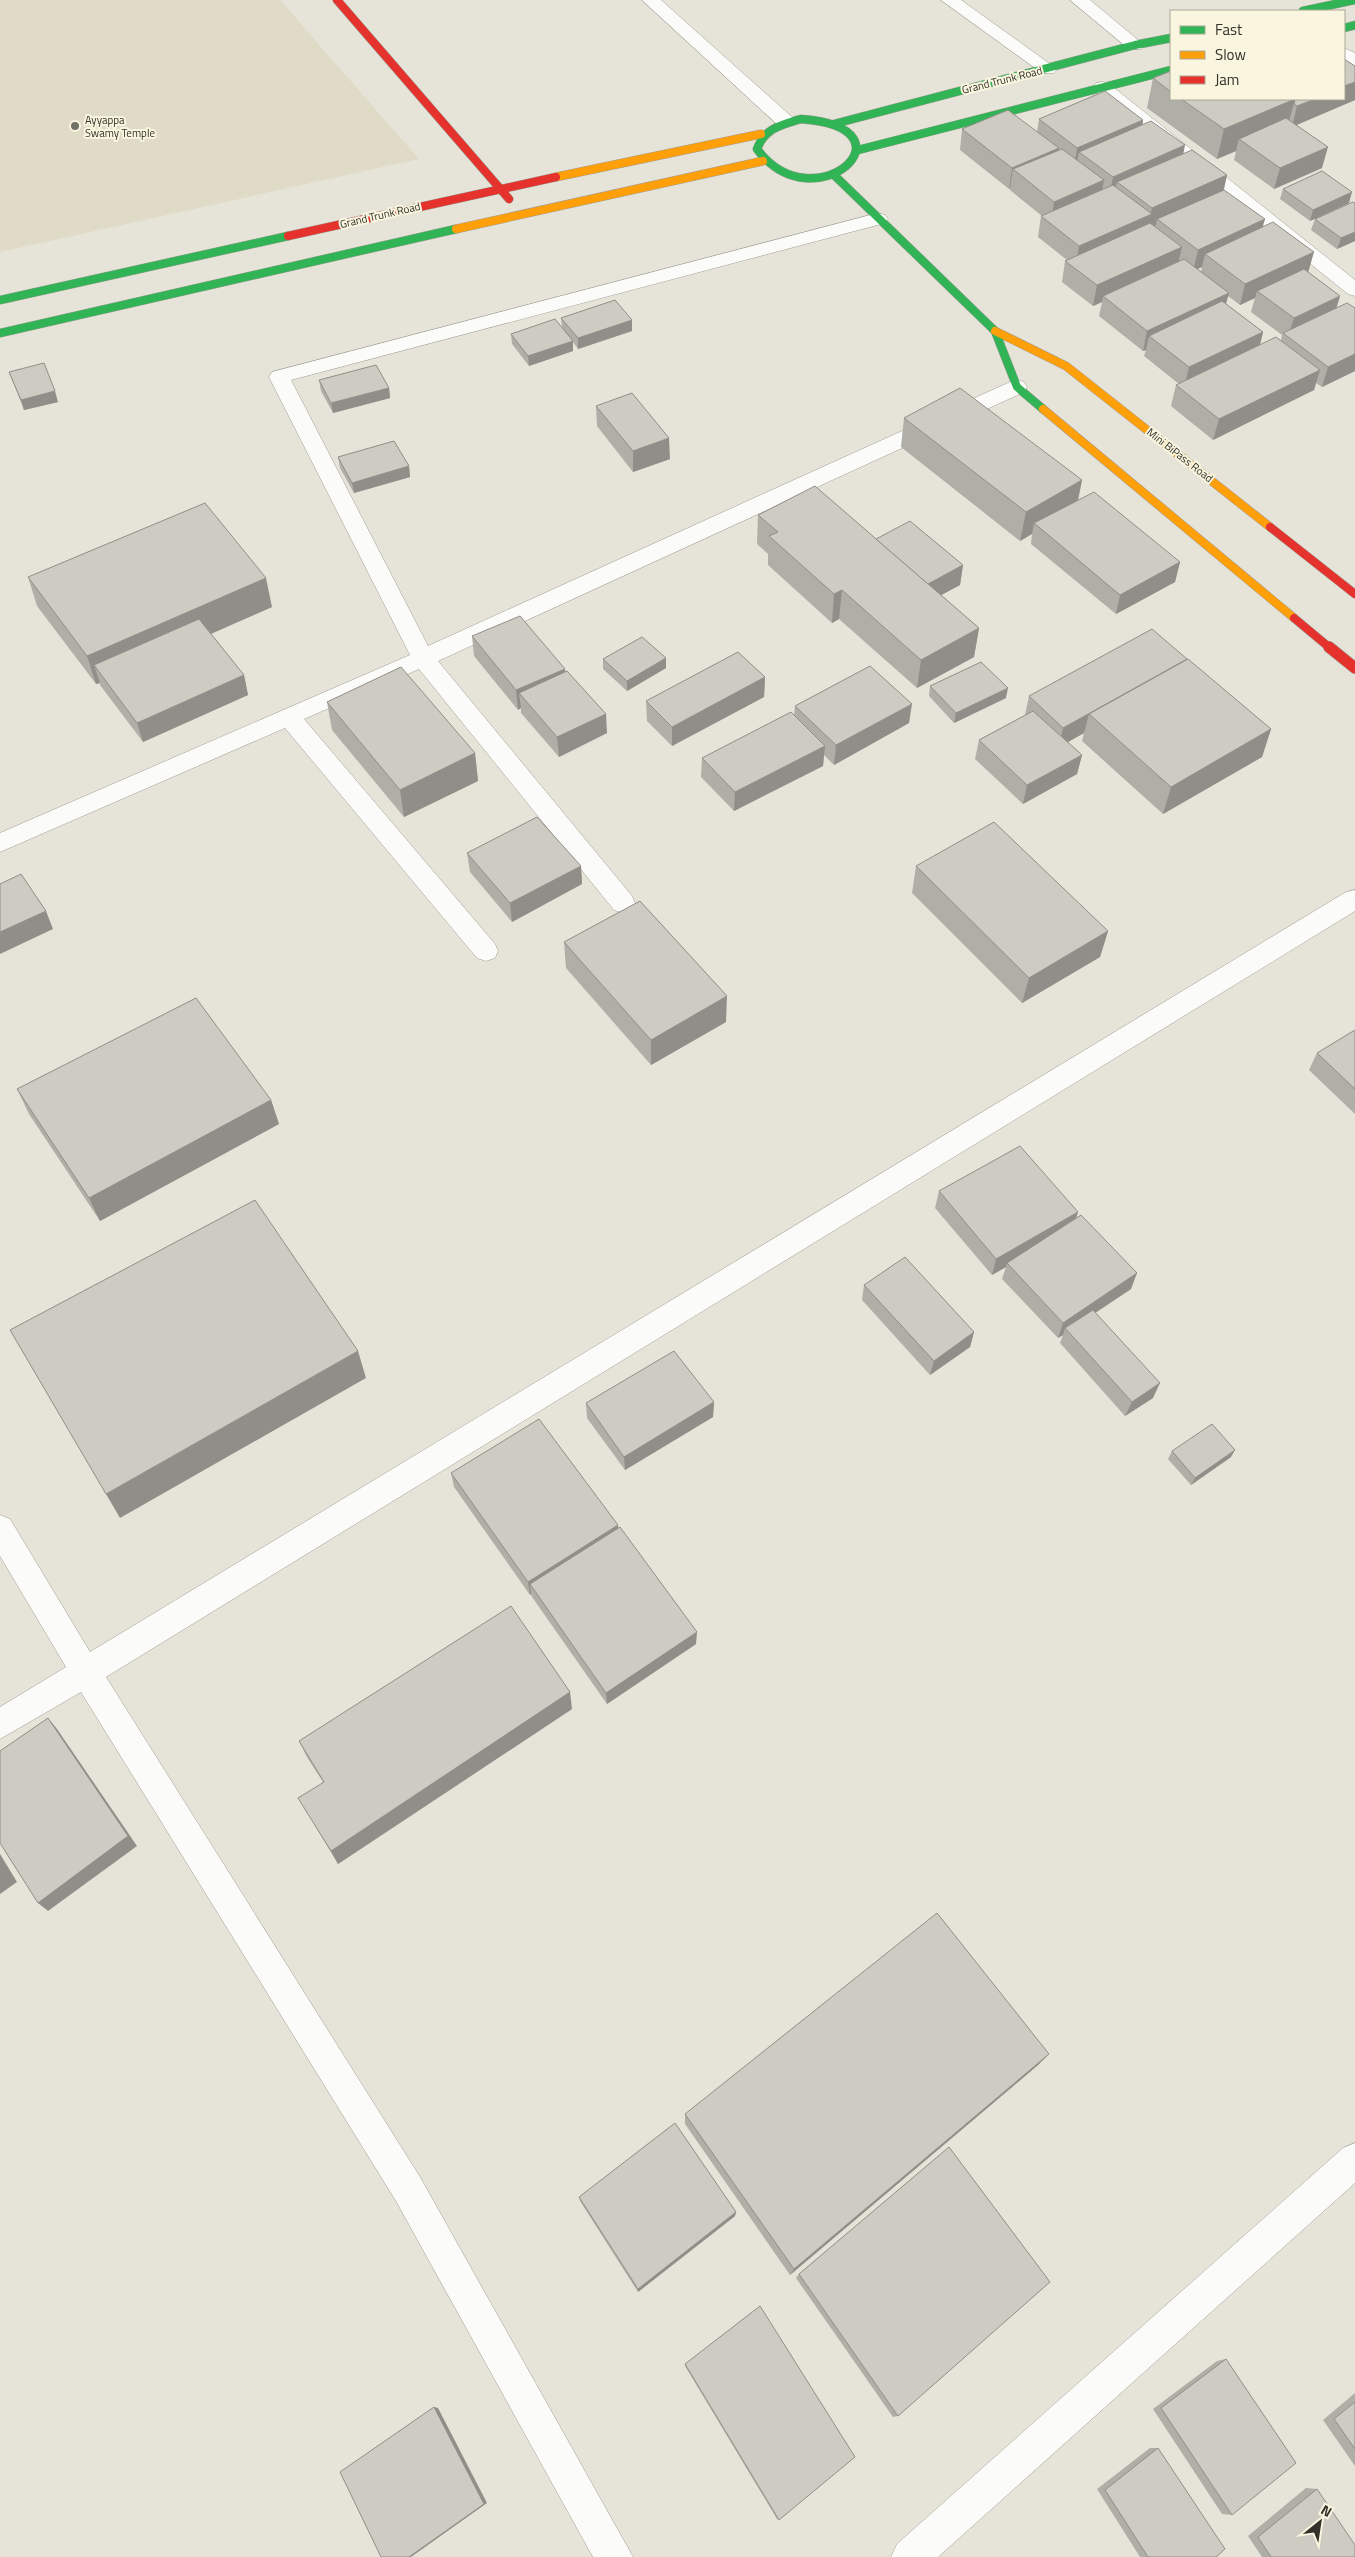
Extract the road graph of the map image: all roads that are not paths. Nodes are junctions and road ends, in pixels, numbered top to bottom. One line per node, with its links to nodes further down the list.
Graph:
1 (337, 0): 18 (main road)
2 (651, 0): 12 (street)
3 (950, 0): 9 (street)
4 (1079, 0): 8 (street)
5 (1354, 0): 6 (main road)
6 (1307, 10)
7 (1170, 38): 8 (main road, Grand Trunk Road)
8 (1135, 45): 9 (main road, Grand Trunk Road)
9 (1048, 69): 13 (main road, Grand Trunk Road)
10 (1170, 70): 11 (main road)
11 (1102, 87): 15 (main road); 21 (street)
12 (785, 121): 13 (main road, Grand Trunk Road); 14 (main road, Grand Trunk Road)
13 (834, 124): 15 (main road, Grand Trunk Road)
14 (761, 134): 16 (main road); 18 (main road, Grand Trunk Road)
15 (858, 150): 17 (main road)
16 (763, 162): 17 (main road); 19 (main road)
17 (833, 174): 20 (main road)
18 (501, 188): 19 (main road); 22 (main road, Grand Trunk Road)
19 (520, 214): 24 (main road)
20 (878, 219): 23 (main road); 27 (street)
21 (1355, 290)
22 (0, 300)
23 (995, 331): 25 (main road); 26 (main road, Mini BiPass Road)
24 (0, 333)
25 (1017, 387): 27 (street); 28 (main road)
26 (1355, 594)
27 (423, 658): 29 (street); 32 (street)
28 (1355, 668)
29 (289, 717): 30 (street); 33 (street)
30 (0, 843)
31 (1355, 899): 35 (street)
32 (623, 903)
33 (486, 951)
34 (0, 1528): 35 (street)
35 (86, 1674): 36 (street); 38 (street)
36 (0, 1724)
37 (1355, 2160): 39 (street)
38 (614, 2557)
39 (910, 2557)

